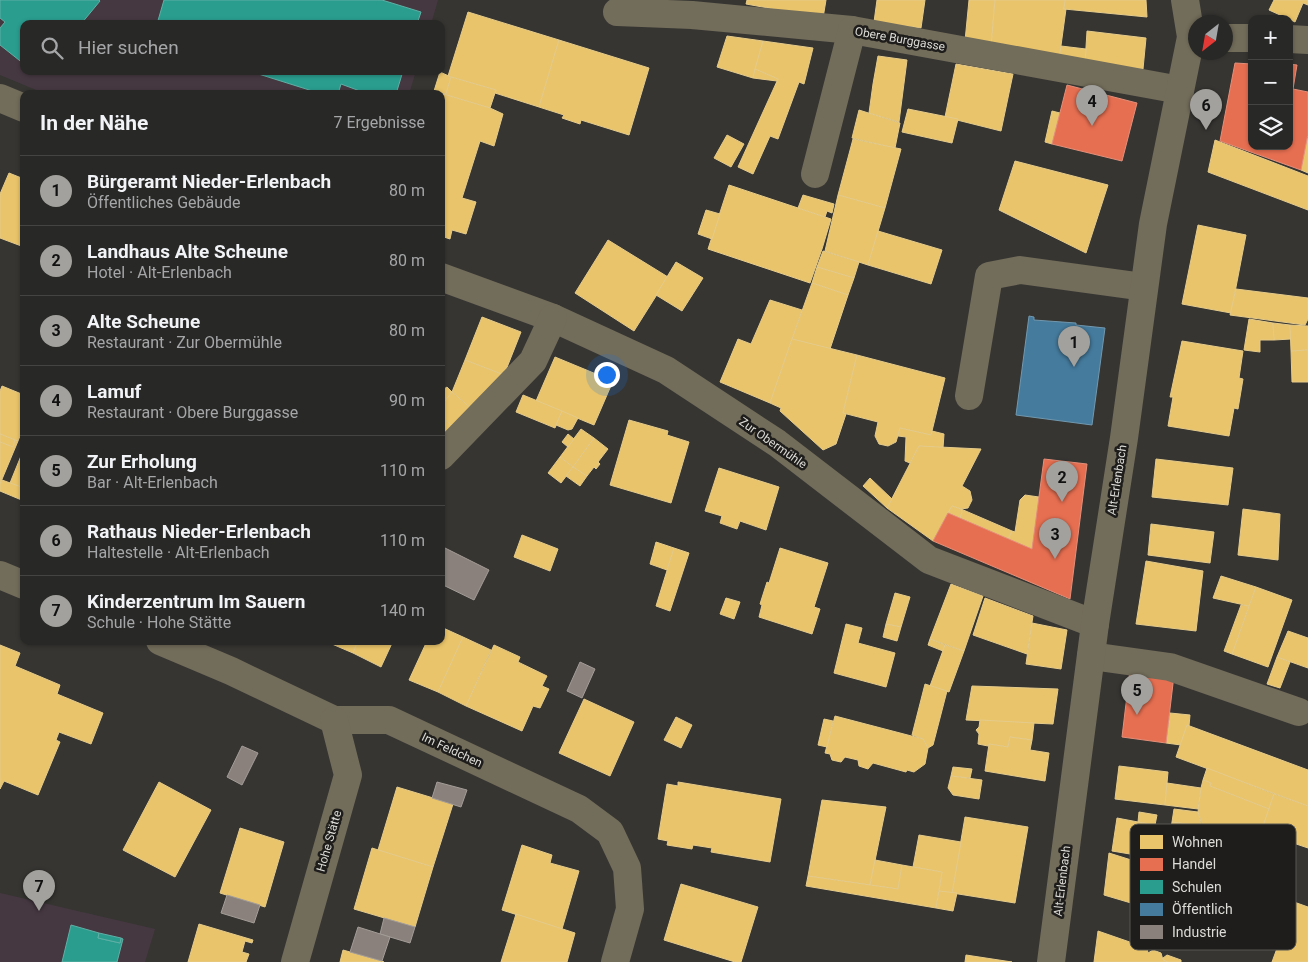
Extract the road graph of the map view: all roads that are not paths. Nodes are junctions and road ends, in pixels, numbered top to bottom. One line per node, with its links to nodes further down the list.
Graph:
1 (1185, 0): 3 (street, Alt-Erlenbach)
2 (617, 12): 4 (street, Obere Burggasse)
3 (1188, 15)
4 (852, 30): 10 (street, Obere Burggasse); 13 (street)
5 (1233, 38): 6 (street)
6 (1248, 38)
7 (1293, 40): 8 (street)
8 (1308, 40)
9 (1188, 57): 10 (street, Alt-Erlenbach)
10 (1180, 90): 15 (street, Alt-Erlenbach)
11 (0, 98): 12 (street)
12 (20, 106)
13 (815, 174)
14 (445, 278): 16 (street, Zur Obermühle)
15 (1144, 288): 17 (street); 21 (street, Alt-Erlenbach)
16 (553, 318): 18 (street); 21 (street, Zur Obermühle)
17 (969, 396)
18 (445, 452)
19 (0, 575): 20 (street)
20 (20, 583)
21 (1095, 624): 23 (street, Alt-Erlenbach)
22 (170, 645): 25 (street, Im Feldchen)
23 (1091, 656): 24 (street); 28 (street, Alt-Erlenbach)
24 (1299, 712)
25 (334, 720): 26 (street, Hohe Stätte); 27 (street, Im Feldchen)
26 (295, 962)
27 (615, 962)
28 (1051, 962)

